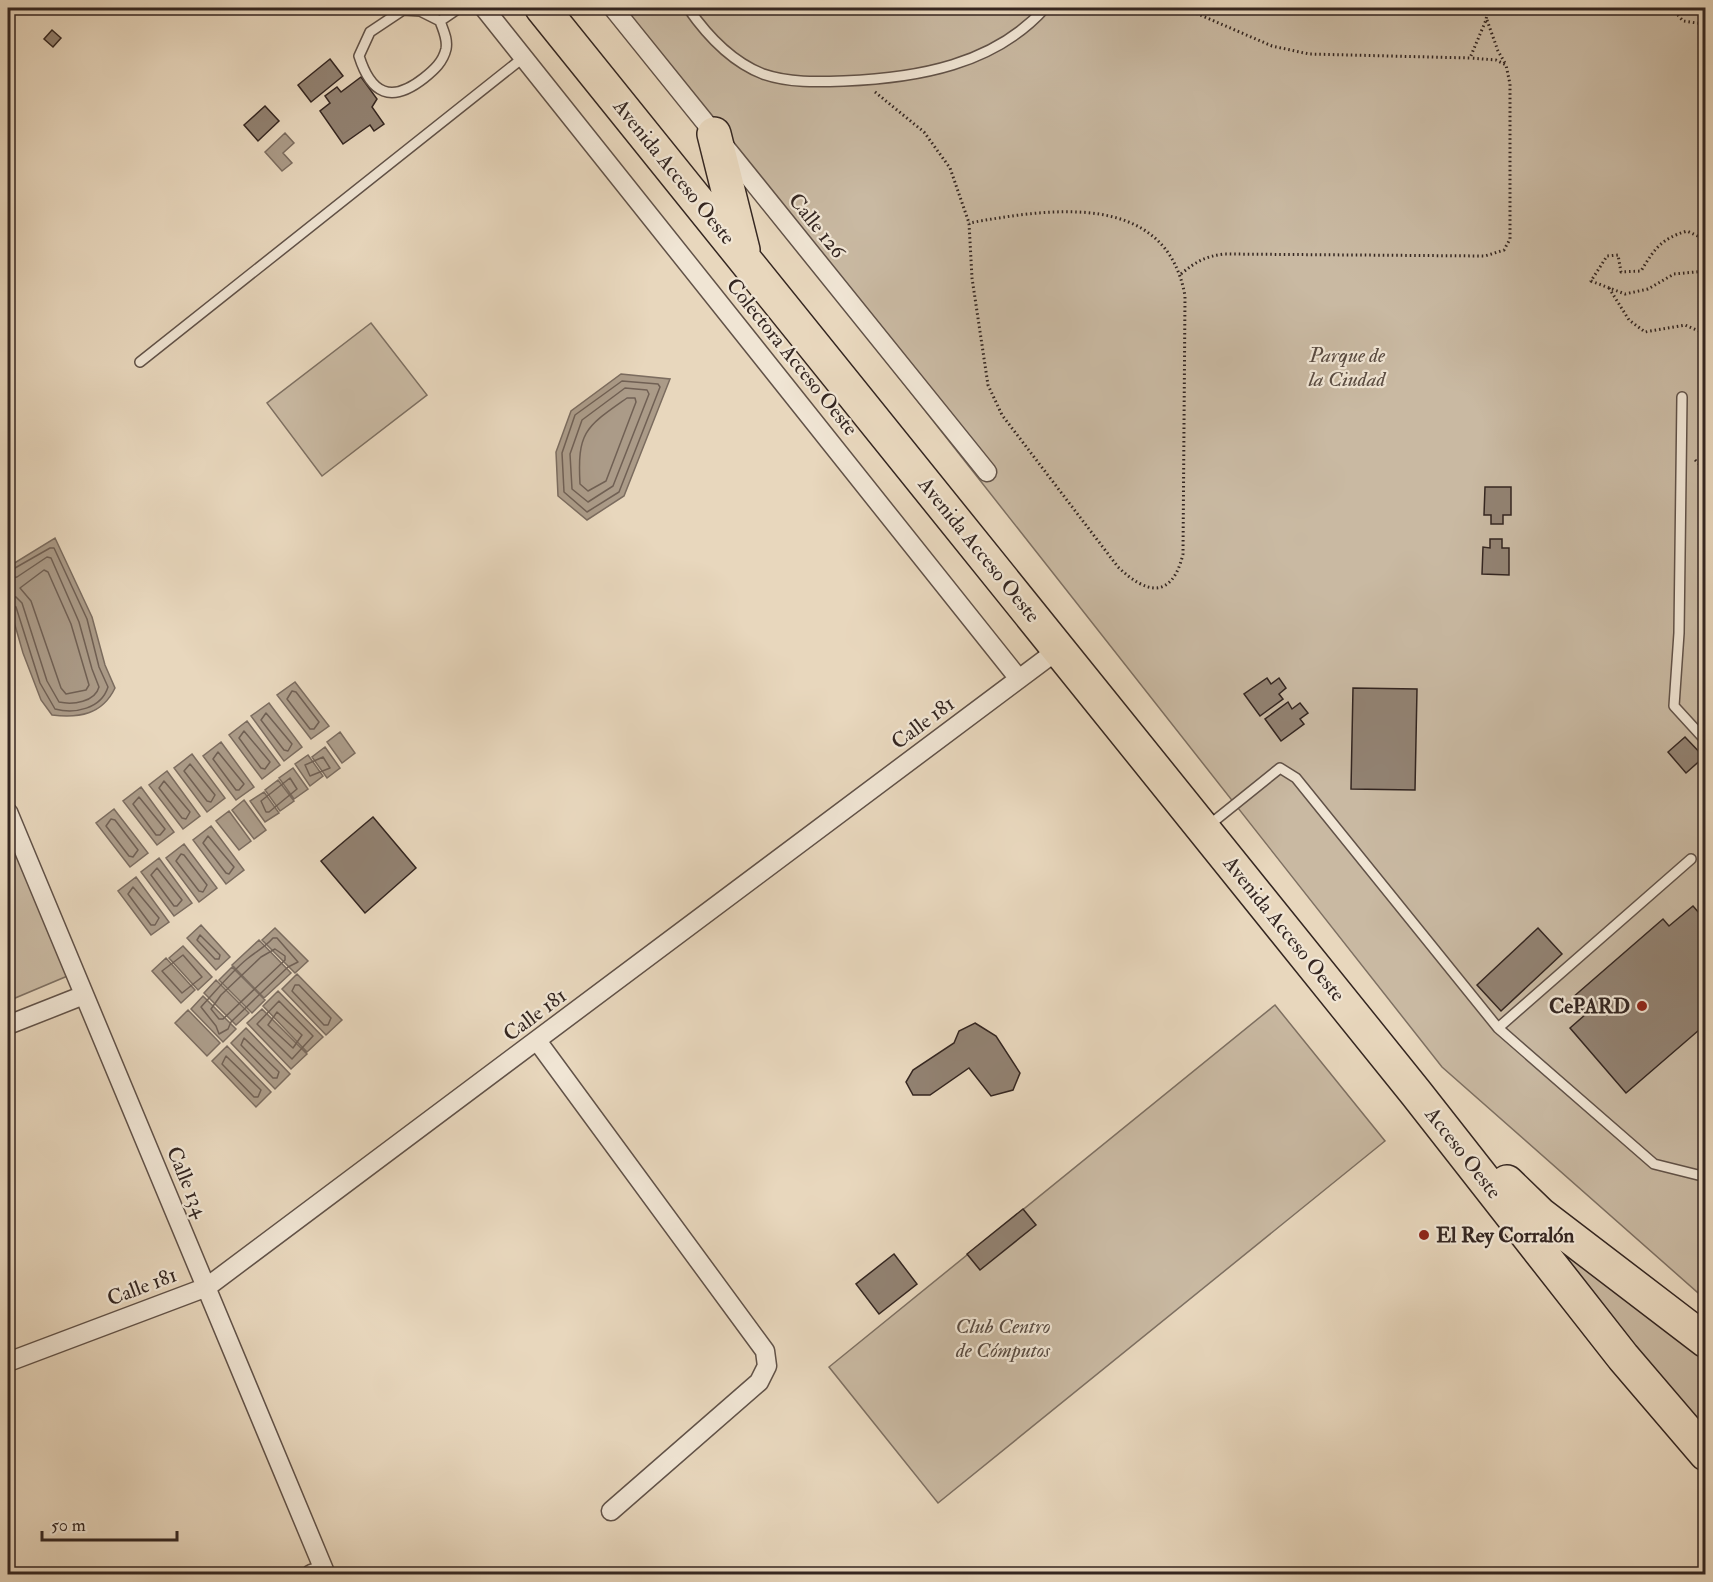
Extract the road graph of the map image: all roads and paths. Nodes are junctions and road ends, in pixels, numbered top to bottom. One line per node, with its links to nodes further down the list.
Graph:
1 (459, 8): 11 (lane)
2 (484, 8): 13 (street, Colectora Acceso Oeste)
3 (542, 8): 20 (highway, Avenida Acceso Oeste)
4 (613, 8): 17 (street, Calle 126)
5 (688, 8): 16 (lane)
6 (1044, 8): 16 (lane)
7 (1184, 8): 14 (path)
8 (1488, 8): 10 (path)
9 (1672, 8): 12 (path)
10 (1486, 20): 14 (path); 15 (path)
11 (440, 21): 11 (lane)
12 (1706, 27)
13 (524, 57): 25 (lane); 29 (street, Colectora Acceso Oeste)
14 (1470, 58): 15 (path)
15 (1506, 65): 22 (path)
16 (859, 80): 18 (path)
17 (714, 134): 20 (highway); 27 (street, Calle 126)
18 (969, 224): 22 (path); 22 (path)
19 (1706, 240): 23 (path)
20 (745, 261): 28 (highway, Avenida Acceso Oeste)
21 (1706, 271): 23 (path)
22 (1181, 274)
23 (1608, 286): 24 (path)
24 (1706, 334)
25 (140, 362)
26 (1682, 397): 30 (lane)
27 (987, 472)
28 (1059, 649): 29 (street, Calle 181); 32 (highway, Avenida Acceso Oeste)
29 (1019, 679): 37 (street, Calle 181)
30 (1706, 741)
31 (8, 812): 34 (street, Calle 134)
32 (1204, 830): 36 (lane); 38 (highway, Avenida Acceso Oeste)
33 (1690, 859): 36 (lane)
34 (84, 995): 35 (street); 40 (street, Calle 134)
35 (8, 1025)
36 (1498, 1028): 39 (lane)
37 (538, 1042): 40 (street, Calle 181); 44 (street)
38 (1416, 1093): 41 (highway, Acceso Oeste); 43 (highway, Acceso Oeste)
39 (1706, 1177)
40 (207, 1287): 42 (street, Calle 181); 45 (street, Calle 134)
41 (1706, 1341)
42 (8, 1362)
43 (1706, 1454)
44 (611, 1511)
45 (317, 1572)

